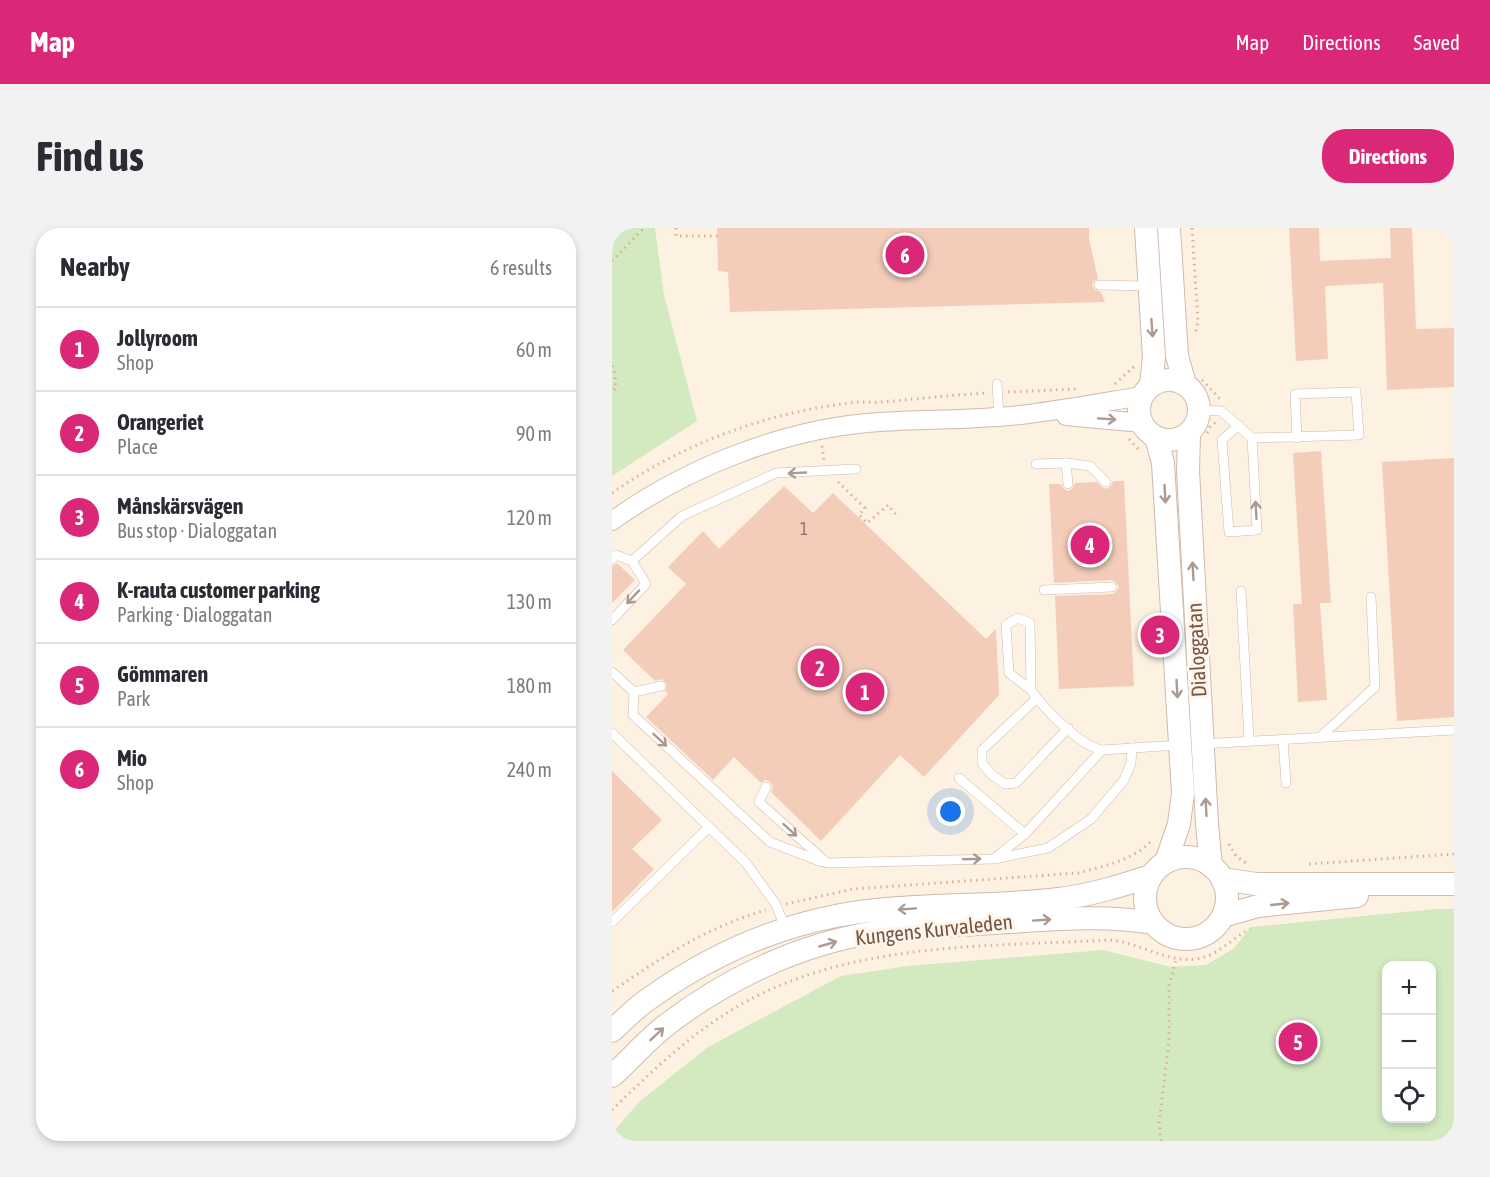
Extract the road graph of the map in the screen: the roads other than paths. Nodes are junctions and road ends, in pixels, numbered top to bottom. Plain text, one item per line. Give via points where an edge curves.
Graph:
1 (1146, 228) edge
2 (1169, 228) edge
3 (1099, 285) dead end
4 (1149, 286) junction
5 (998, 384) dead end
6 (1185, 384) junction
7 (1146, 391) junction
8 (1200, 410) junction
9 (1028, 414) junction
10 (999, 416) junction
11 (1239, 425) junction
12 (1149, 430) junction
13 (1189, 433) junction
14 (1252, 438) junction
15 (1297, 438) junction
16 (1066, 463) junction
17 (1036, 464) dead end
18 (856, 469) dead end
19 (1106, 482) dead end
20 (1068, 484) dead end
21 (612, 521) edge
22 (612, 559) edge
23 (632, 561) junction
24 (1112, 587) dead end
25 (1044, 590) dead end
26 (1241, 591) dead end
27 (1371, 597) dead end
28 (612, 620) edge
29 (612, 672) edge
30 (661, 686) dead end
31 (634, 693) junction
32 (1034, 694) junction
33 (1068, 728) junction
34 (1454, 730) edge
35 (612, 733) edge
36 (1320, 737) junction
37 (1283, 740) junction
38 (1249, 741) junction
39 (1202, 744) junction
40 (1180, 745) junction
41 (1132, 748) junction
42 (1102, 750) junction
43 (959, 778) dead end
44 (1286, 783) dead end
45 (765, 787) dead end
46 (709, 827) junction
47 (1025, 834) junction
48 (994, 859) junction
49 (827, 864) junction
50 (1159, 869) junction
51 (1217, 872) junction
52 (1443, 884) edge
53 (1257, 895) junction
54 (1223, 916) junction
55 (612, 922) edge
56 (1153, 923) junction
57 (786, 929) junction
58 (612, 1031) edge
59 (613, 1073) edge

1 - 4 street
2 - 6 street via 1177,356
3 - 4 lane
4 -> 7 street via 1154,357
5 - 10 lane
6 - 7 street via 1164,380
6 - 8 street via 1193,390
7 - 9 street
7 - 12 street via 1139,405
8 - 11 lane via 1221,411
8 - 13 street
9 - 10 street
9 -> 12 street via 1129,420
10 - 21 street via 876,422 797,436 700,469
11 - 14 lane
11 -> 14 lane via 1222,440 1229,532 1257,530
12 - 13 street via 1167,440
12 -> 40 street, Dialoggatan via 1163,463
39 -> 13 street, Dialoggatan
14 - 15 lane
15 - 15 lane via 1359,435 1356,392 1295,394
16 - 17 lane
16 - 19 lane via 1090,466
16 - 20 lane
18 -> 23 lane via 776,473 682,516
22 - 23 lane via 616,555
23 -> 28 lane via 646,584
24 - 25 lane
26 - 38 lane
27 - 36 lane via 1375,687
29 - 31 lane
30 - 31 lane
31 -> 49 lane via 633,715 770,842
32 - 32 lane via 1008,673 1006,625 1018,618 1030,623
32 - 33 lane
32 - 33 lane via 982,750 982,763 992,775 1005,784 1016,783
33 - 42 lane via 1091,747
34 - 36 lane
35 - 46 lane
36 - 37 lane
37 - 38 lane
37 - 44 lane
38 - 39 lane
39 - 40 lane
51 -> 39 street, Dialoggatan via 1207,824
40 - 41 lane
40 - 50 street, Dialoggatan via 1182,809
41 - 42 lane
41 - 48 lane via 1124,780 1092,819 1048,848
42 - 47 lane
43 - 47 lane
45 -> 49 lane via 759,802
46 - 55 lane
46 - 57 lane via 746,863 775,903
47 - 48 lane
49 -> 48 lane
50 - 51 street via 1178,858 1190,857
50 - 56 street via 1146,887 1147,912
50 -> 57 street, Kungens Kurvaleden via 1109,890 1057,899 870,912
51 - 53 street
51 - 54 street via 1227,891
52 - 53 street via 1375,895
53 - 54 street
54 - 56 street via 1215,927 1190,939 1176,938
59 -> 56 street, Kungens Kurvaleden via 663,1027 724,986 751,971 844,939 875,932 1082,917
57 - 58 street, Kungens Kurvaleden via 690,972 648,999

